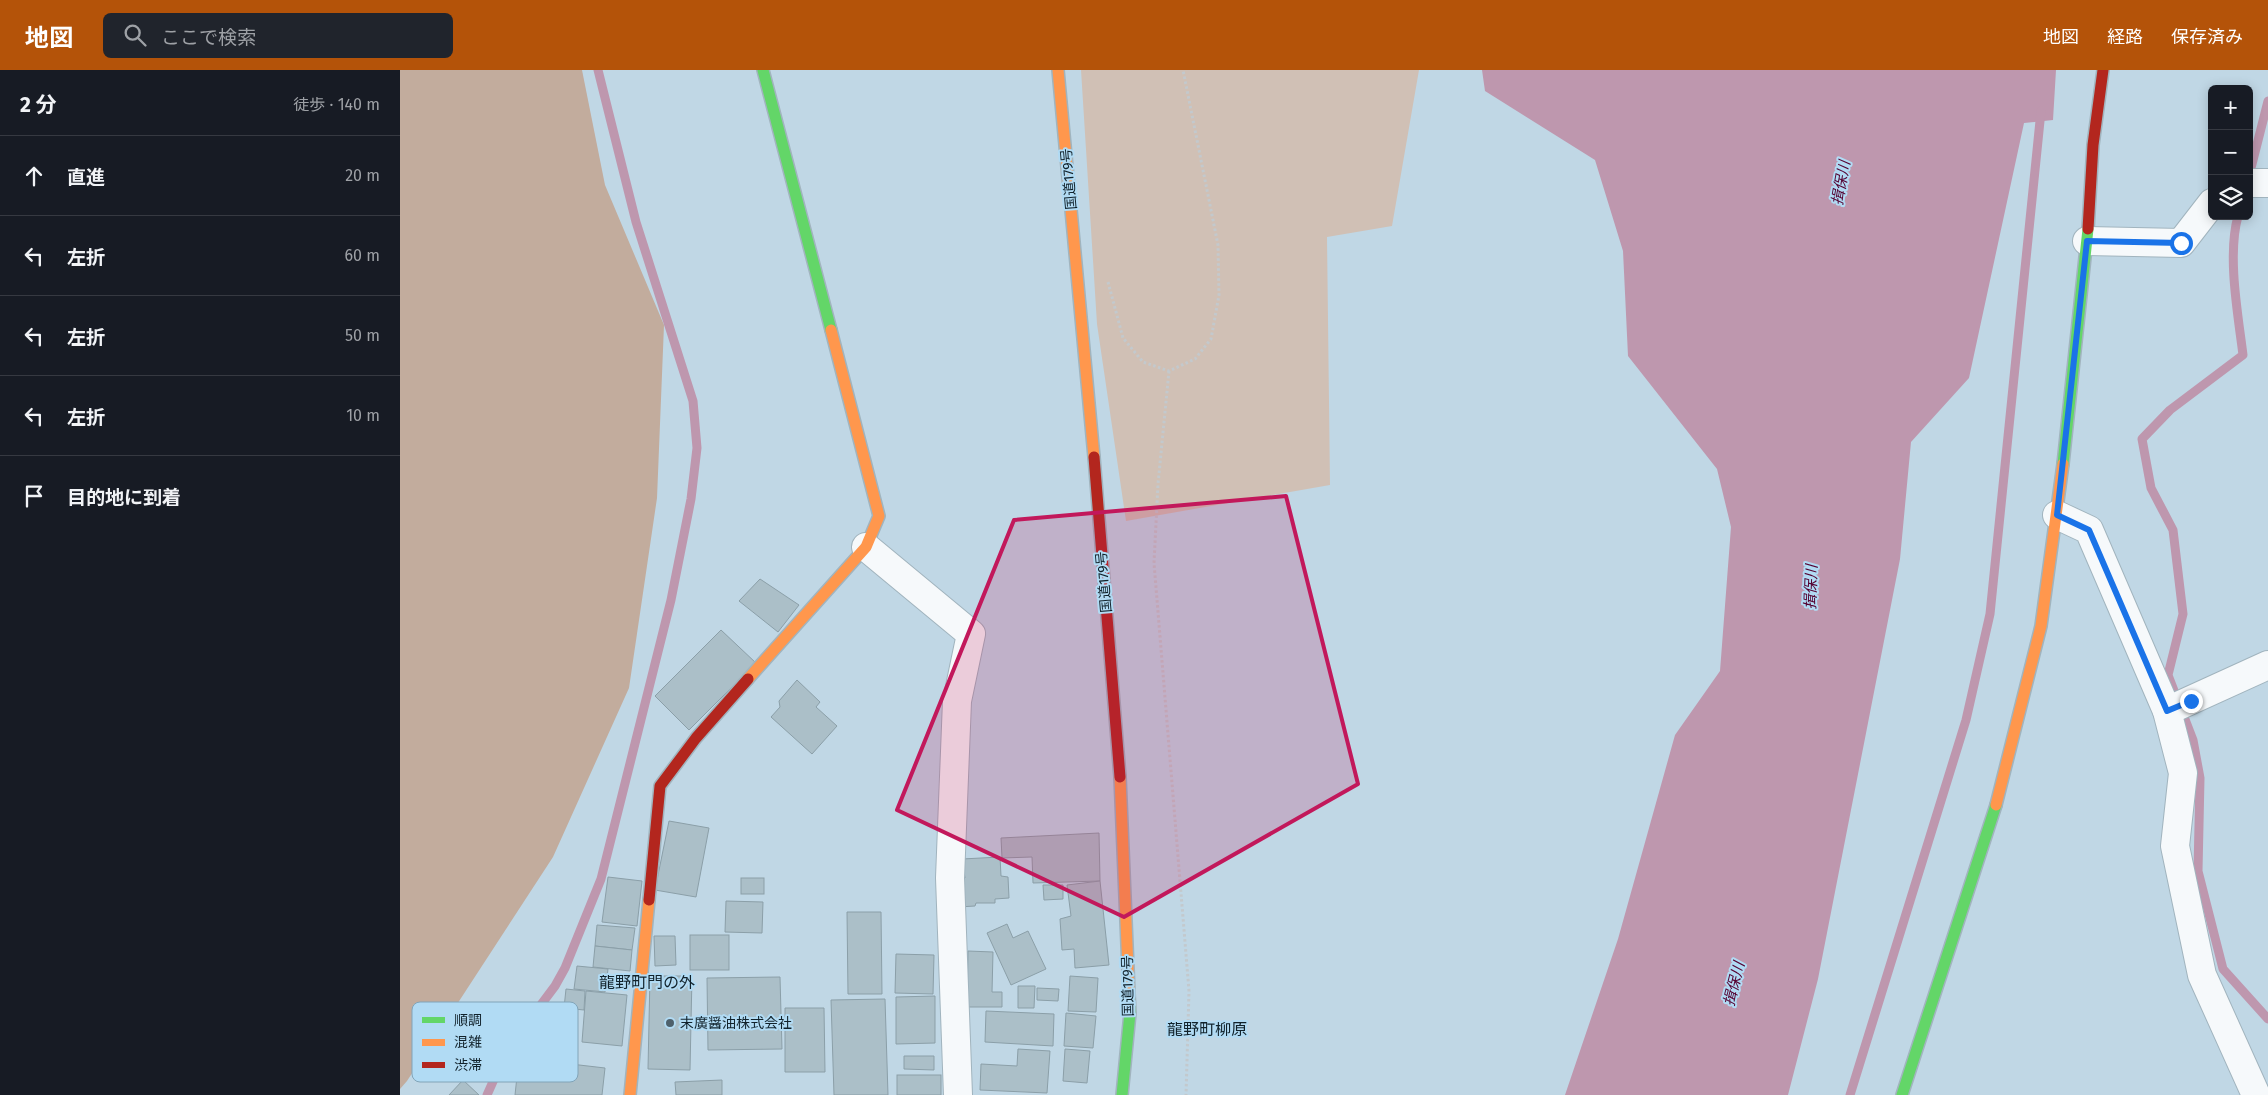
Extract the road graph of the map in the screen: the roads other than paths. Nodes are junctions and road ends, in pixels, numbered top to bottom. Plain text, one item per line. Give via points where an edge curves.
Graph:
1 (763, 70) edge
2 (1058, 70) edge
3 (2103, 70) edge
4 (2253, 183) edge
5 (2268, 183) edge
6 (2208, 208) edge
7 (2087, 241) junction
8 (2057, 515) junction
9 (866, 547) junction
10 (2268, 665) edge
11 (2179, 706) junction
12 (630, 1095) edge
13 (958, 1095) edge
14 (1122, 1095) edge
15 (1902, 1095) edge
16 (2256, 1095) edge

1 - 9 main road via 879,516
2 - 14 main road, 国道179号 via 1122,805 1130,1013
3 - 7 main road via 2093,146
4 - 5 street
6 - 7 street via 2181,243
7 - 8 main road
8 - 11 street via 2089,530
8 - 15 main road via 2041,626 2001,788
9 - 12 main road via 696,738 660,786
9 - 13 street via 971,634 957,701 950,878
10 - 11 street
11 - 16 street via 2183,773 2175,846 2202,975

